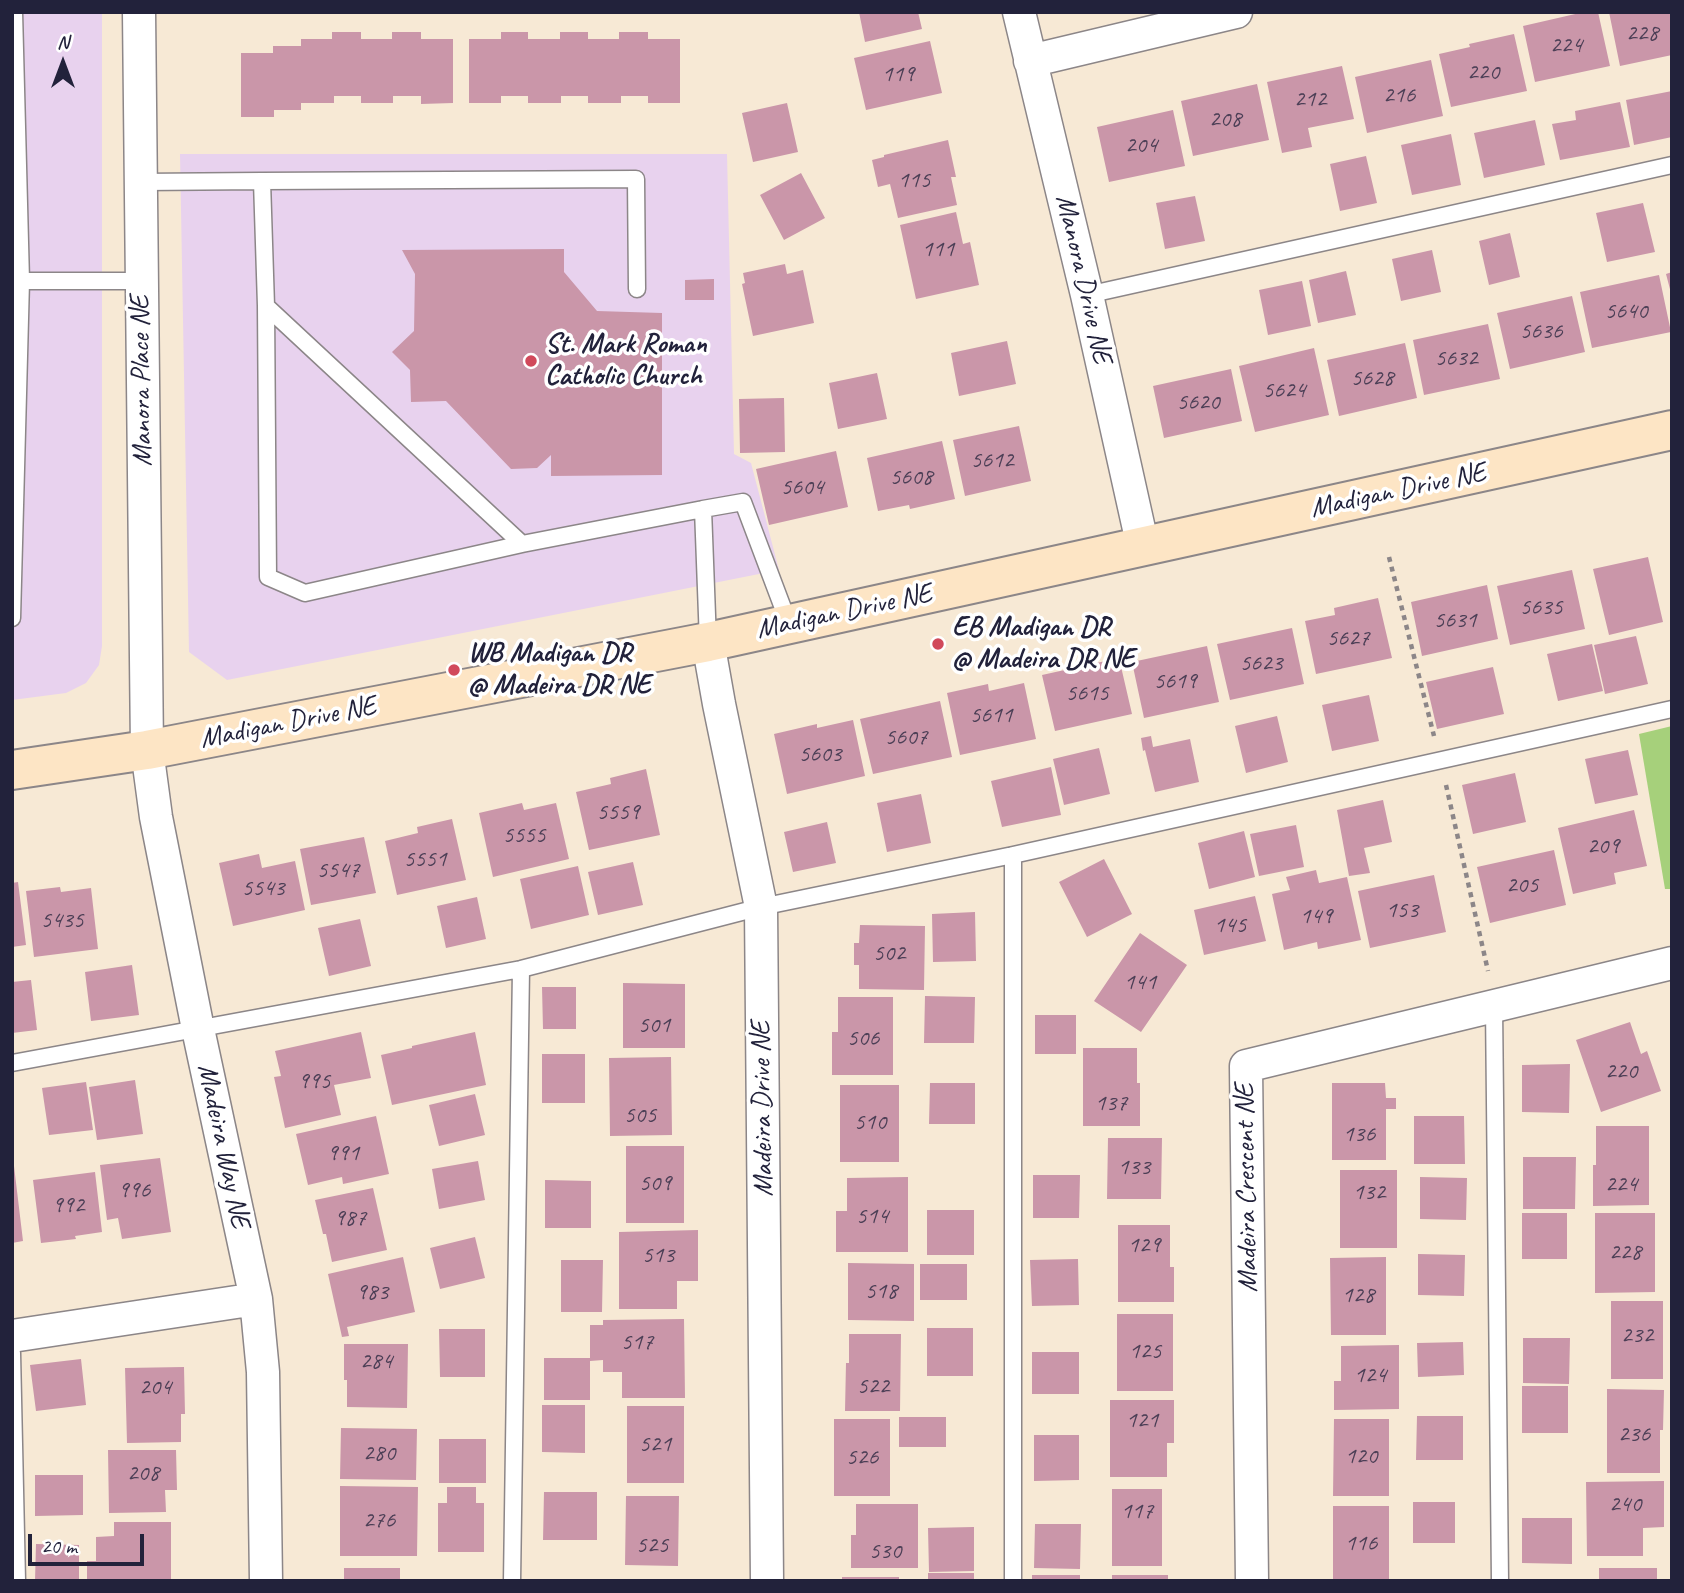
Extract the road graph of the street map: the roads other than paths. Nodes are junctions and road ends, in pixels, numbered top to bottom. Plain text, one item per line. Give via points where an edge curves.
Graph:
1 (14, 12) edge
2 (139, 12) edge
3 (1019, 12) edge
4 (1236, 12) edge
5 (1030, 61) junction
6 (1672, 165) edge
7 (262, 181) junction
8 (141, 182) junction
9 (21, 281) junction
10 (141, 281) junction
11 (637, 289) dead end
12 (1087, 295) junction
13 (266, 306) junction
14 (1672, 430) edge
15 (703, 509) junction
16 (522, 544) junction
17 (1143, 547) junction
18 (12, 618) edge
19 (789, 624) junction
20 (708, 642) junction
21 (1672, 709) edge
22 (146, 750) junction
23 (12, 770) edge
24 (1013, 855) junction
25 (761, 907) junction
26 (1672, 963) edge
27 (521, 969) junction
28 (1494, 1006) junction
29 (198, 1029) junction
30 (12, 1063) edge
31 (256, 1299) junction
32 (12, 1336) edge
33 (12, 1353) edge
34 (17, 1581) edge
35 (266, 1581) edge
36 (513, 1581) edge
37 (767, 1581) edge
38 (1013, 1581) edge
39 (1252, 1581) edge
40 (1500, 1581) edge

1 - 9 lane
2 - 8 street, Manora Place NE
3 - 5 street, Manora Drive NE
4 - 5 street
5 - 12 street, Manora Drive NE
6 - 12 lane
7 - 8 lane
7 - 11 lane via 636,178
7 - 13 lane
8 - 10 street, Manora Place NE
9 - 10 lane
9 - 18 lane
10 - 22 street, Manora Place NE
12 - 17 street, Manora Drive NE
13 - 16 lane
13 - 16 lane via 268,577 305,593
14 - 17 street, Madigan Drive NE
15 - 16 lane
15 - 19 lane via 743,502
15 - 20 lane
17 - 19 street, Madigan Drive NE
19 - 20 street, Madigan Drive NE
20 - 22 street, Madigan Drive NE
20 - 25 street, Madeira Drive NE
21 - 24 lane
22 - 23 street, Madigan Drive NE
22 - 29 street, Madeira Way NE
24 - 25 lane
24 - 38 lane
25 - 27 lane
25 - 37 street, Madeira Drive NE
26 - 28 street, Madeira Crescent NE
27 - 29 lane
27 - 36 lane
28 - 39 street, Madeira Crescent NE via 1246,1066
28 - 40 lane
29 - 30 lane
29 - 31 street, Madeira Way NE
31 - 32 street
31 - 35 street, Madeira Way NE via 263,1372
33 - 34 lane

